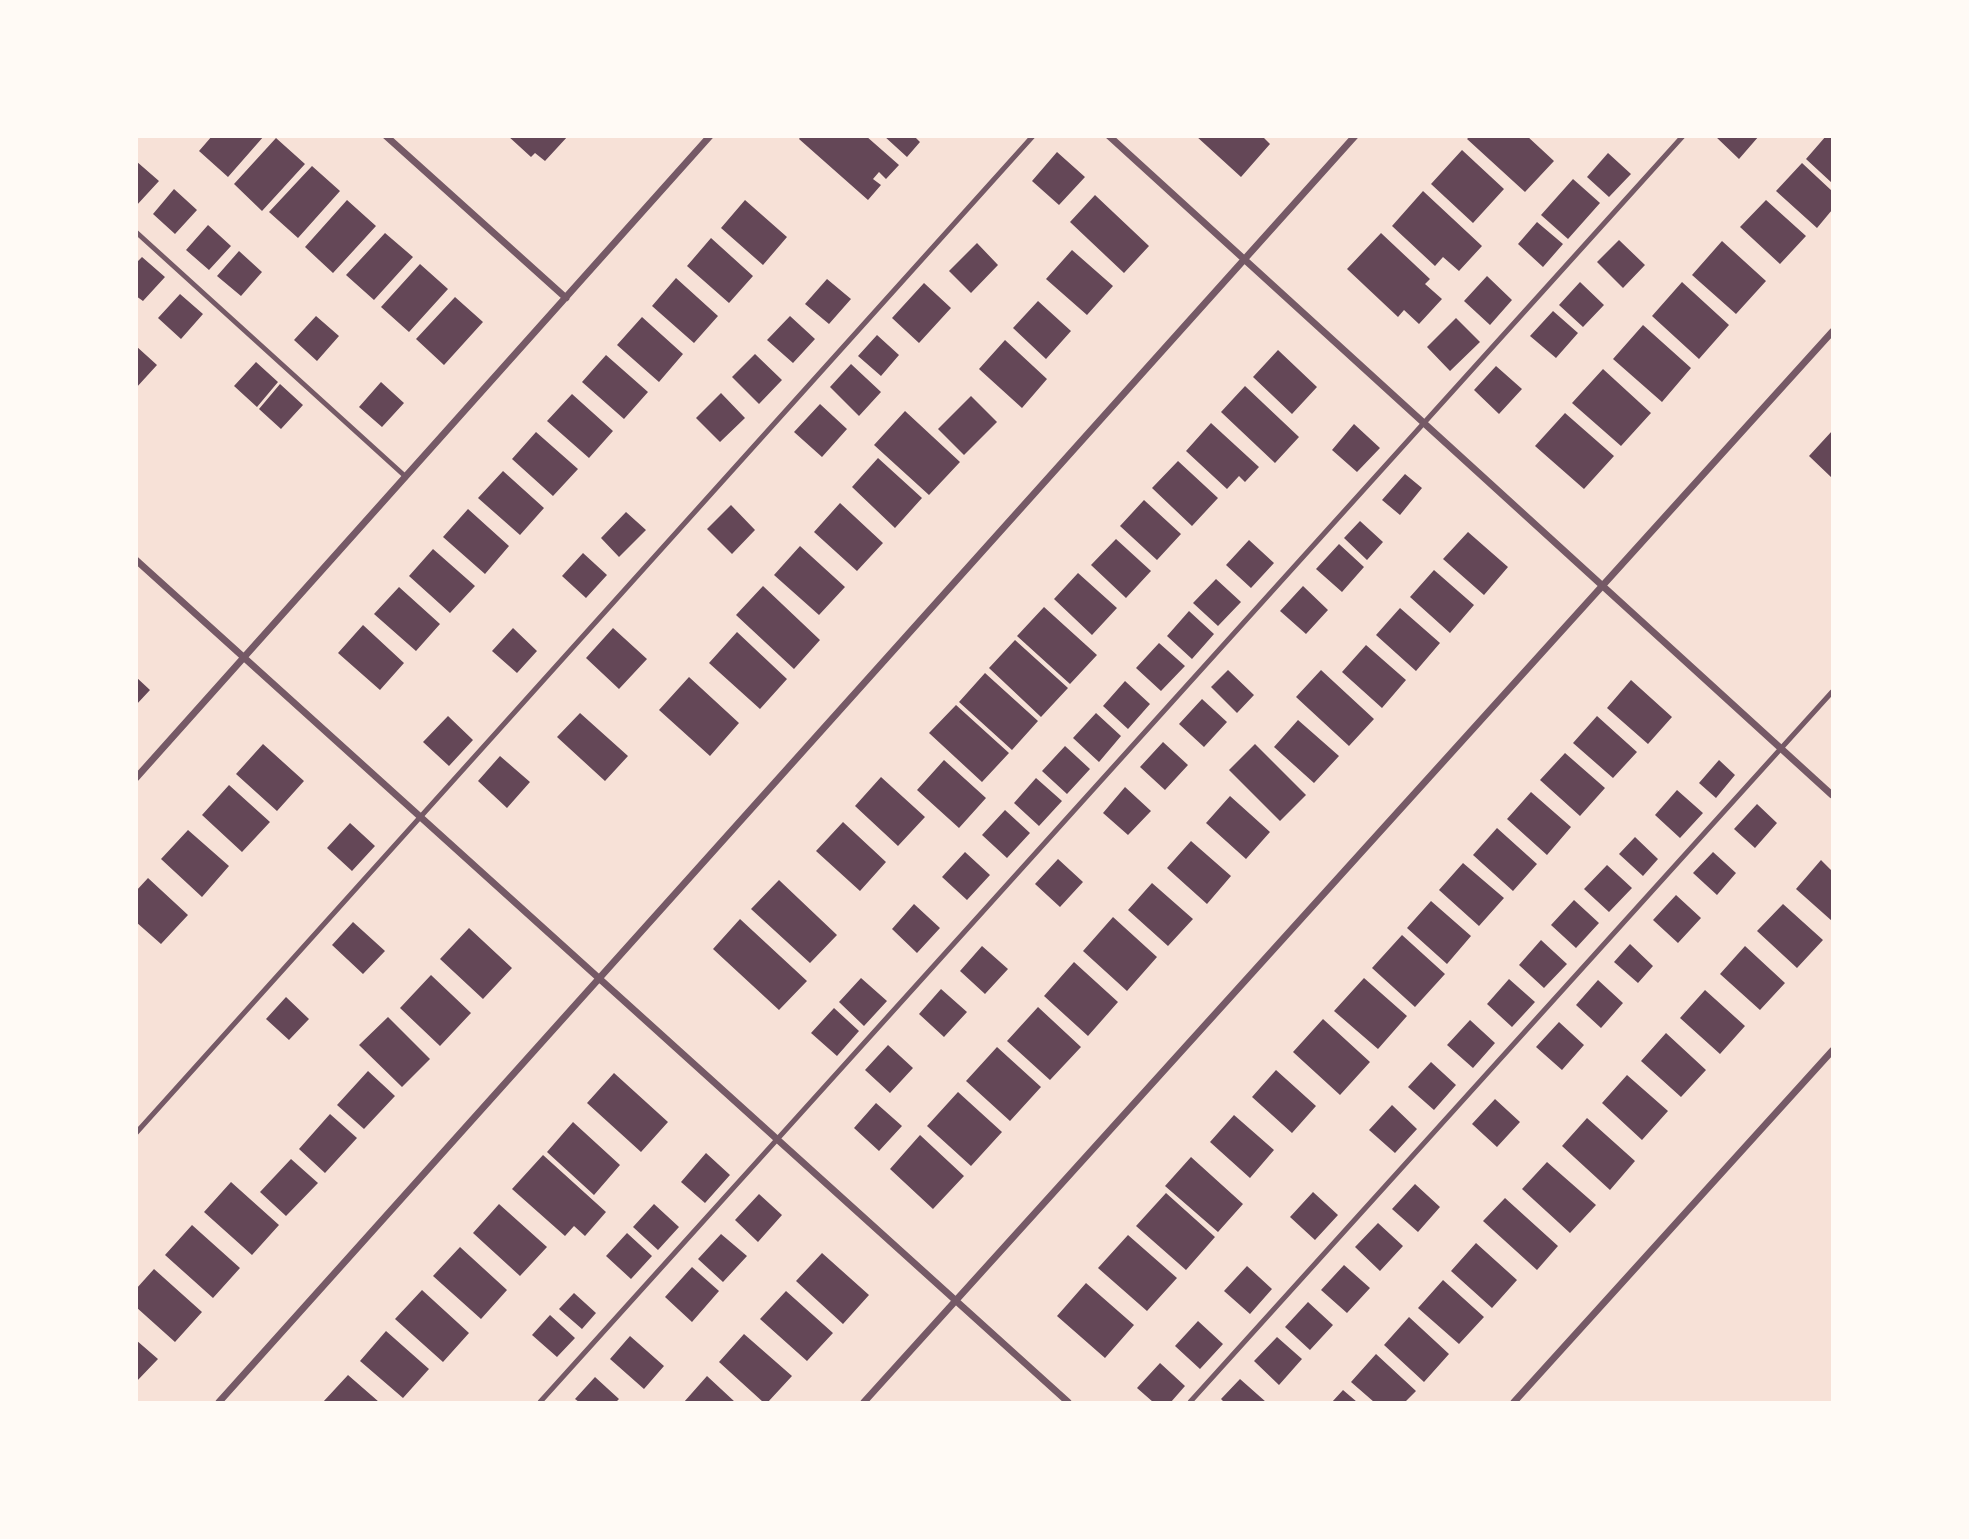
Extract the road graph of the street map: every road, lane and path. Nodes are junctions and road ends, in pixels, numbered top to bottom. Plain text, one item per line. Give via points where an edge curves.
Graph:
1 (386, 136) edge
2 (710, 136) edge
3 (1033, 136) edge
4 (1109, 136) edge
5 (1355, 136) edge
6 (1683, 136) edge
7 (136, 232) edge
8 (1244, 259) junction
9 (566, 298) junction
10 (1832, 332) edge
11 (1424, 423) junction
12 (406, 477) junction
13 (136, 560) edge
14 (1604, 588) junction
15 (244, 658) junction
16 (1832, 692) edge
17 (1781, 749) junction
18 (136, 778) edge
19 (1832, 795) edge
20 (419, 817) junction
21 (597, 978) junction
22 (1832, 1051) edge
23 (136, 1133) edge
24 (776, 1139) junction
25 (956, 1301) junction
26 (219, 1402) edge
27 (540, 1402) edge
28 (864, 1402) edge
29 (1068, 1402) edge
30 (1190, 1402) edge
31 (1514, 1402) edge

1 - 9 street
2 - 9 street
3 - 20 lane
4 - 8 street
5 - 8 street
6 - 11 lane
7 - 12 lane
8 - 11 street
8 - 21 street
9 - 12 street
10 - 14 street
11 - 14 street
11 - 24 lane
12 - 15 street
13 - 15 street
14 - 17 street
14 - 25 street
15 - 18 street
15 - 20 street
16 - 17 lane
17 - 19 street
17 - 30 lane
20 - 21 street
20 - 23 lane
21 - 24 street
21 - 26 street
22 - 31 street
24 - 25 street
24 - 27 lane
25 - 28 street
25 - 29 street

